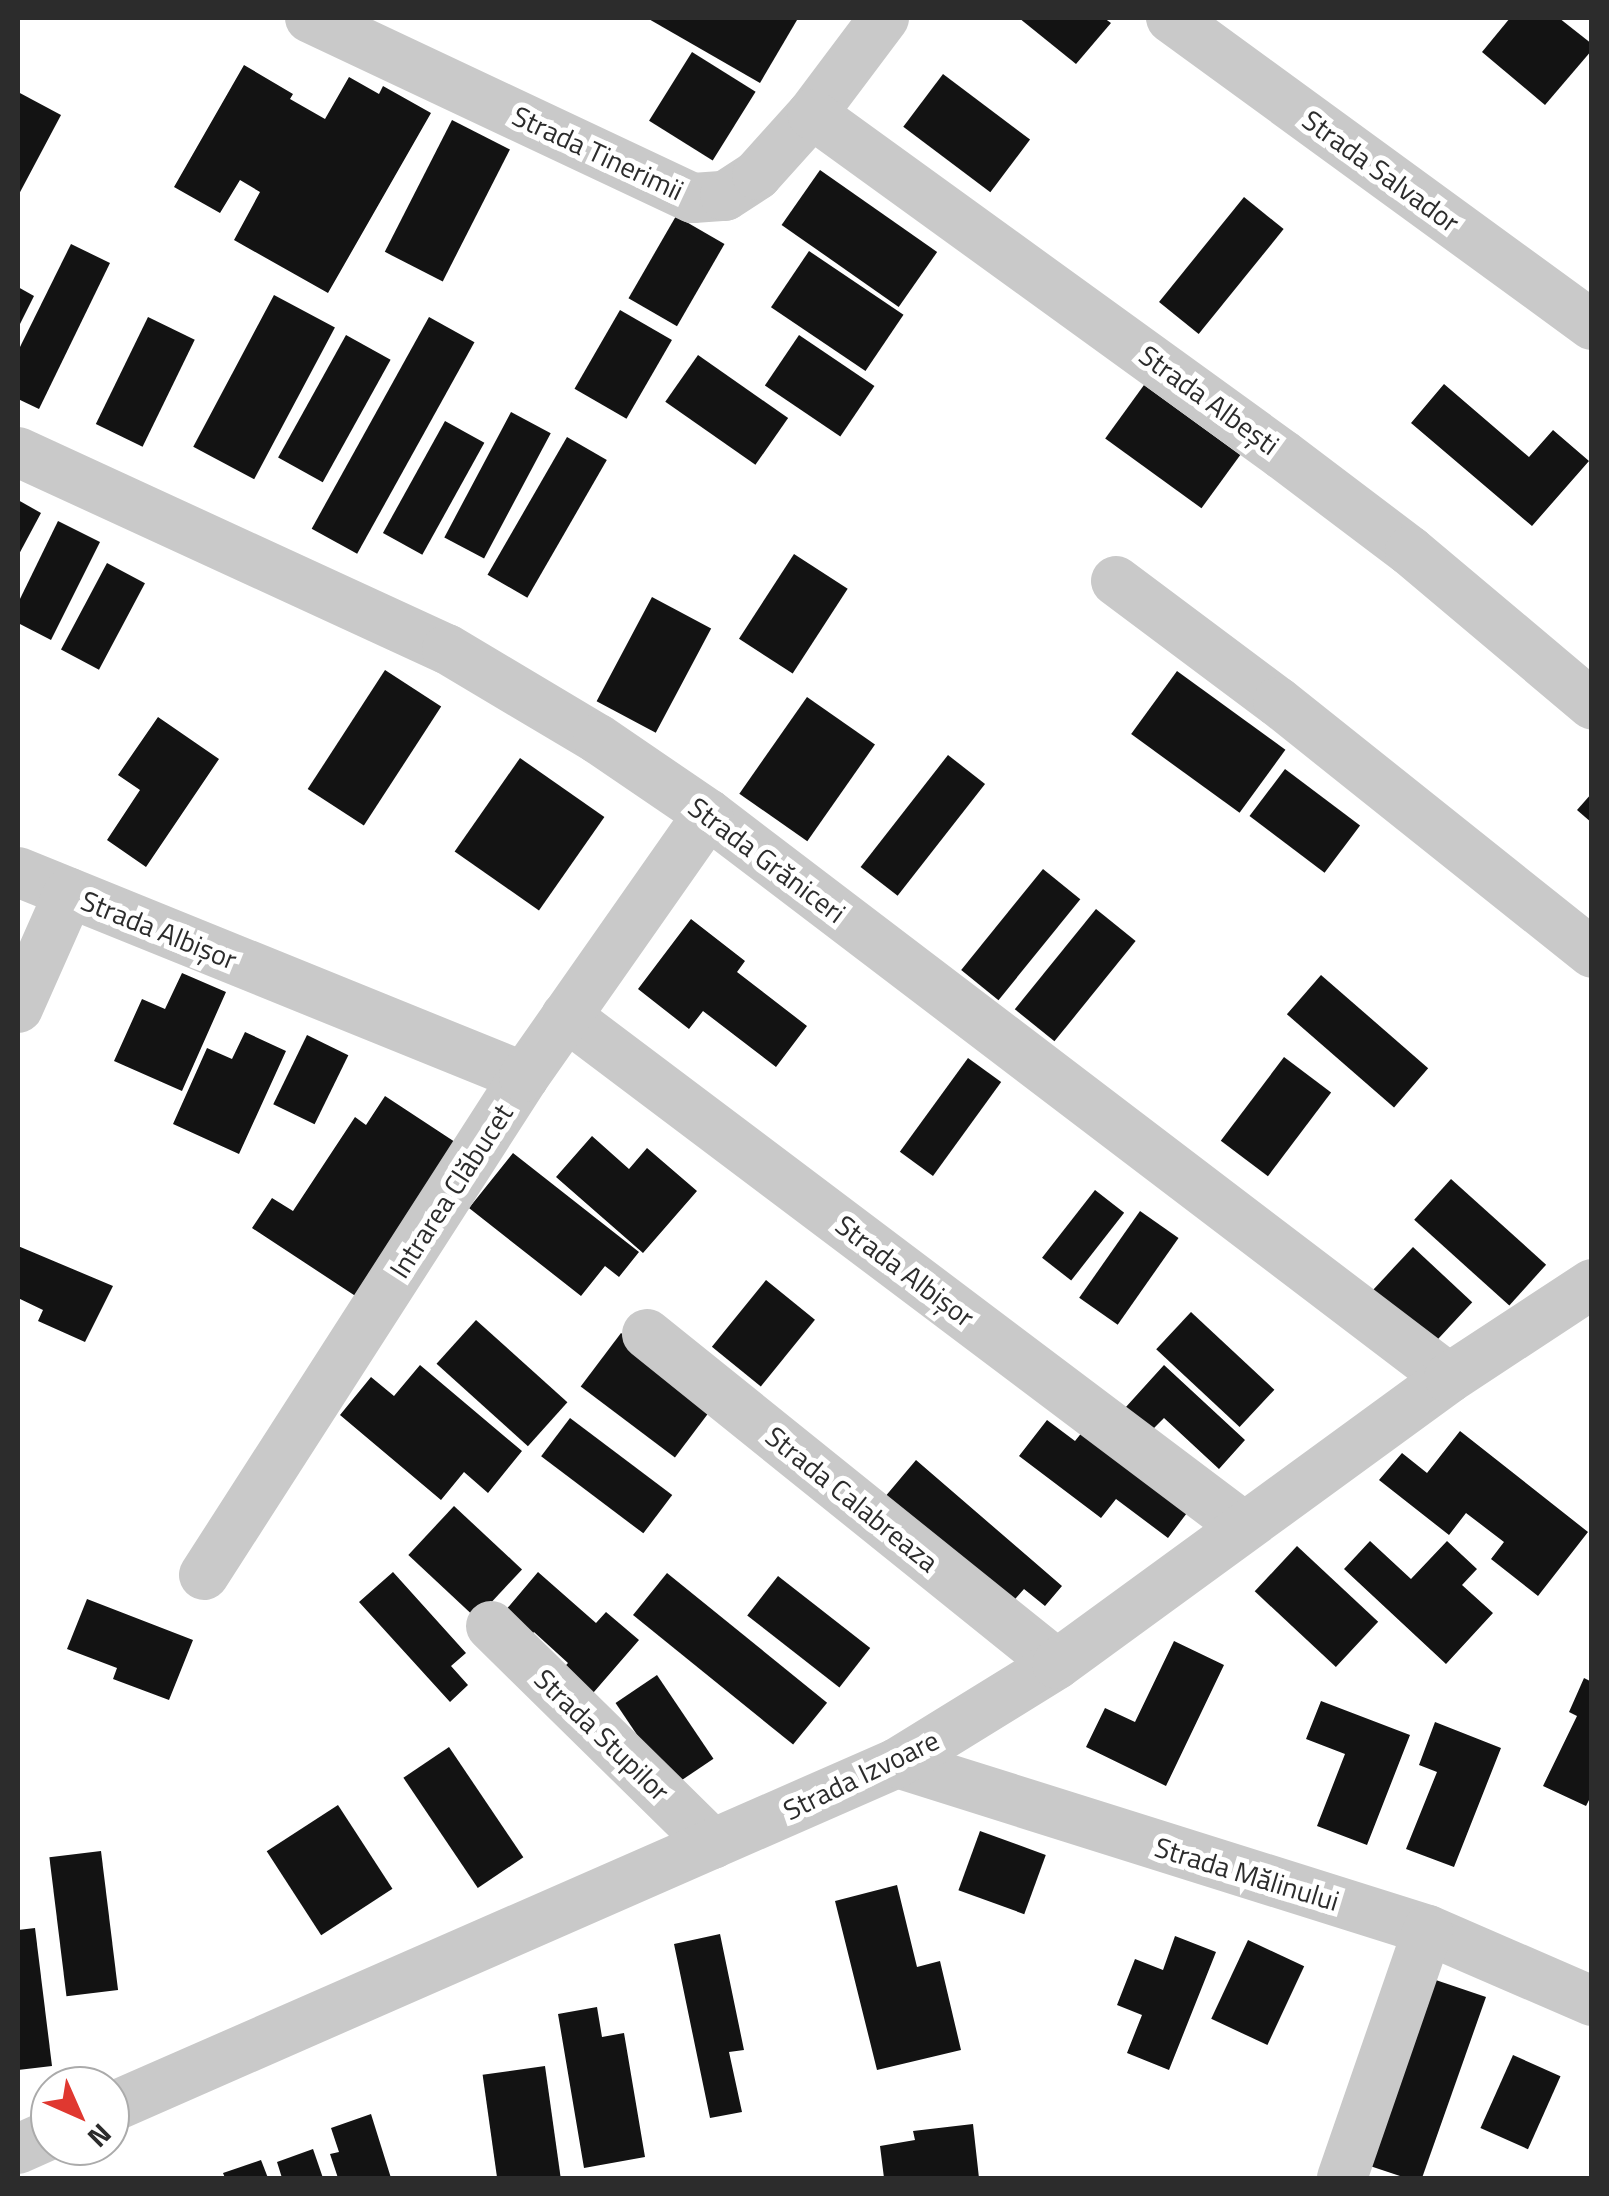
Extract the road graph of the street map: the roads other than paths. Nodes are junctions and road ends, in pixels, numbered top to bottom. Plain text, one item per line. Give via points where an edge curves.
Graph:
1 (310, 18) edge
2 (884, 18) edge
3 (1171, 18) edge
4 (812, 114) junction
5 (1592, 325) edge
6 (18, 452) edge
7 (1116, 582) dead end
8 (1592, 704) edge
9 (708, 814) junction
10 (18, 872) edge
11 (69, 894) junction
12 (1592, 953) edge
13 (18, 1008) edge
14 (566, 1016) junction
15 (524, 1077) junction
16 (1592, 1284) edge
17 (647, 1334) dead end
18 (1449, 1378) junction
19 (1243, 1526) junction
20 (204, 1574) dead end
21 (491, 1626) dead end
22 (1057, 1664) junction
23 (897, 1763) junction
24 (714, 1844) junction
25 (1428, 1930) junction
26 (1592, 2001) edge
27 (130, 2099) edge
28 (1342, 2178) edge

1 - 4 street, Strada Tinerimii via 693,198 726,196 757,175
2 - 4 street, Strada Tinerimii
3 - 5 street, Strada Salvador
4 - 8 street, Strada Albești via 1315,479
6 - 9 street, Strada Grăniceri via 446,649 598,738
7 - 12 street
9 - 14 street, Intrarea Clăbucet
9 - 18 street, Strada Grăniceri
10 - 11 street, Strada Albișor
11 - 13 street
11 - 15 street, Strada Albișor
14 - 15 street, Intrarea Clăbucet
14 - 19 street, Strada Albișor
15 - 20 street, Intrarea Clăbucet
16 - 18 street, Strada Izvoare
17 - 22 street, Strada Calabreaza
18 - 19 street, Strada Izvoare
19 - 22 street, Strada Izvoare
21 - 24 street, Strada Stupilor
22 - 23 street, Strada Izvoare
23 - 24 street, Strada Izvoare
23 - 25 street, Strada Mălinului
24 - 27 street, Strada Izvoare
25 - 26 street, Strada Mălinului
25 - 28 street

